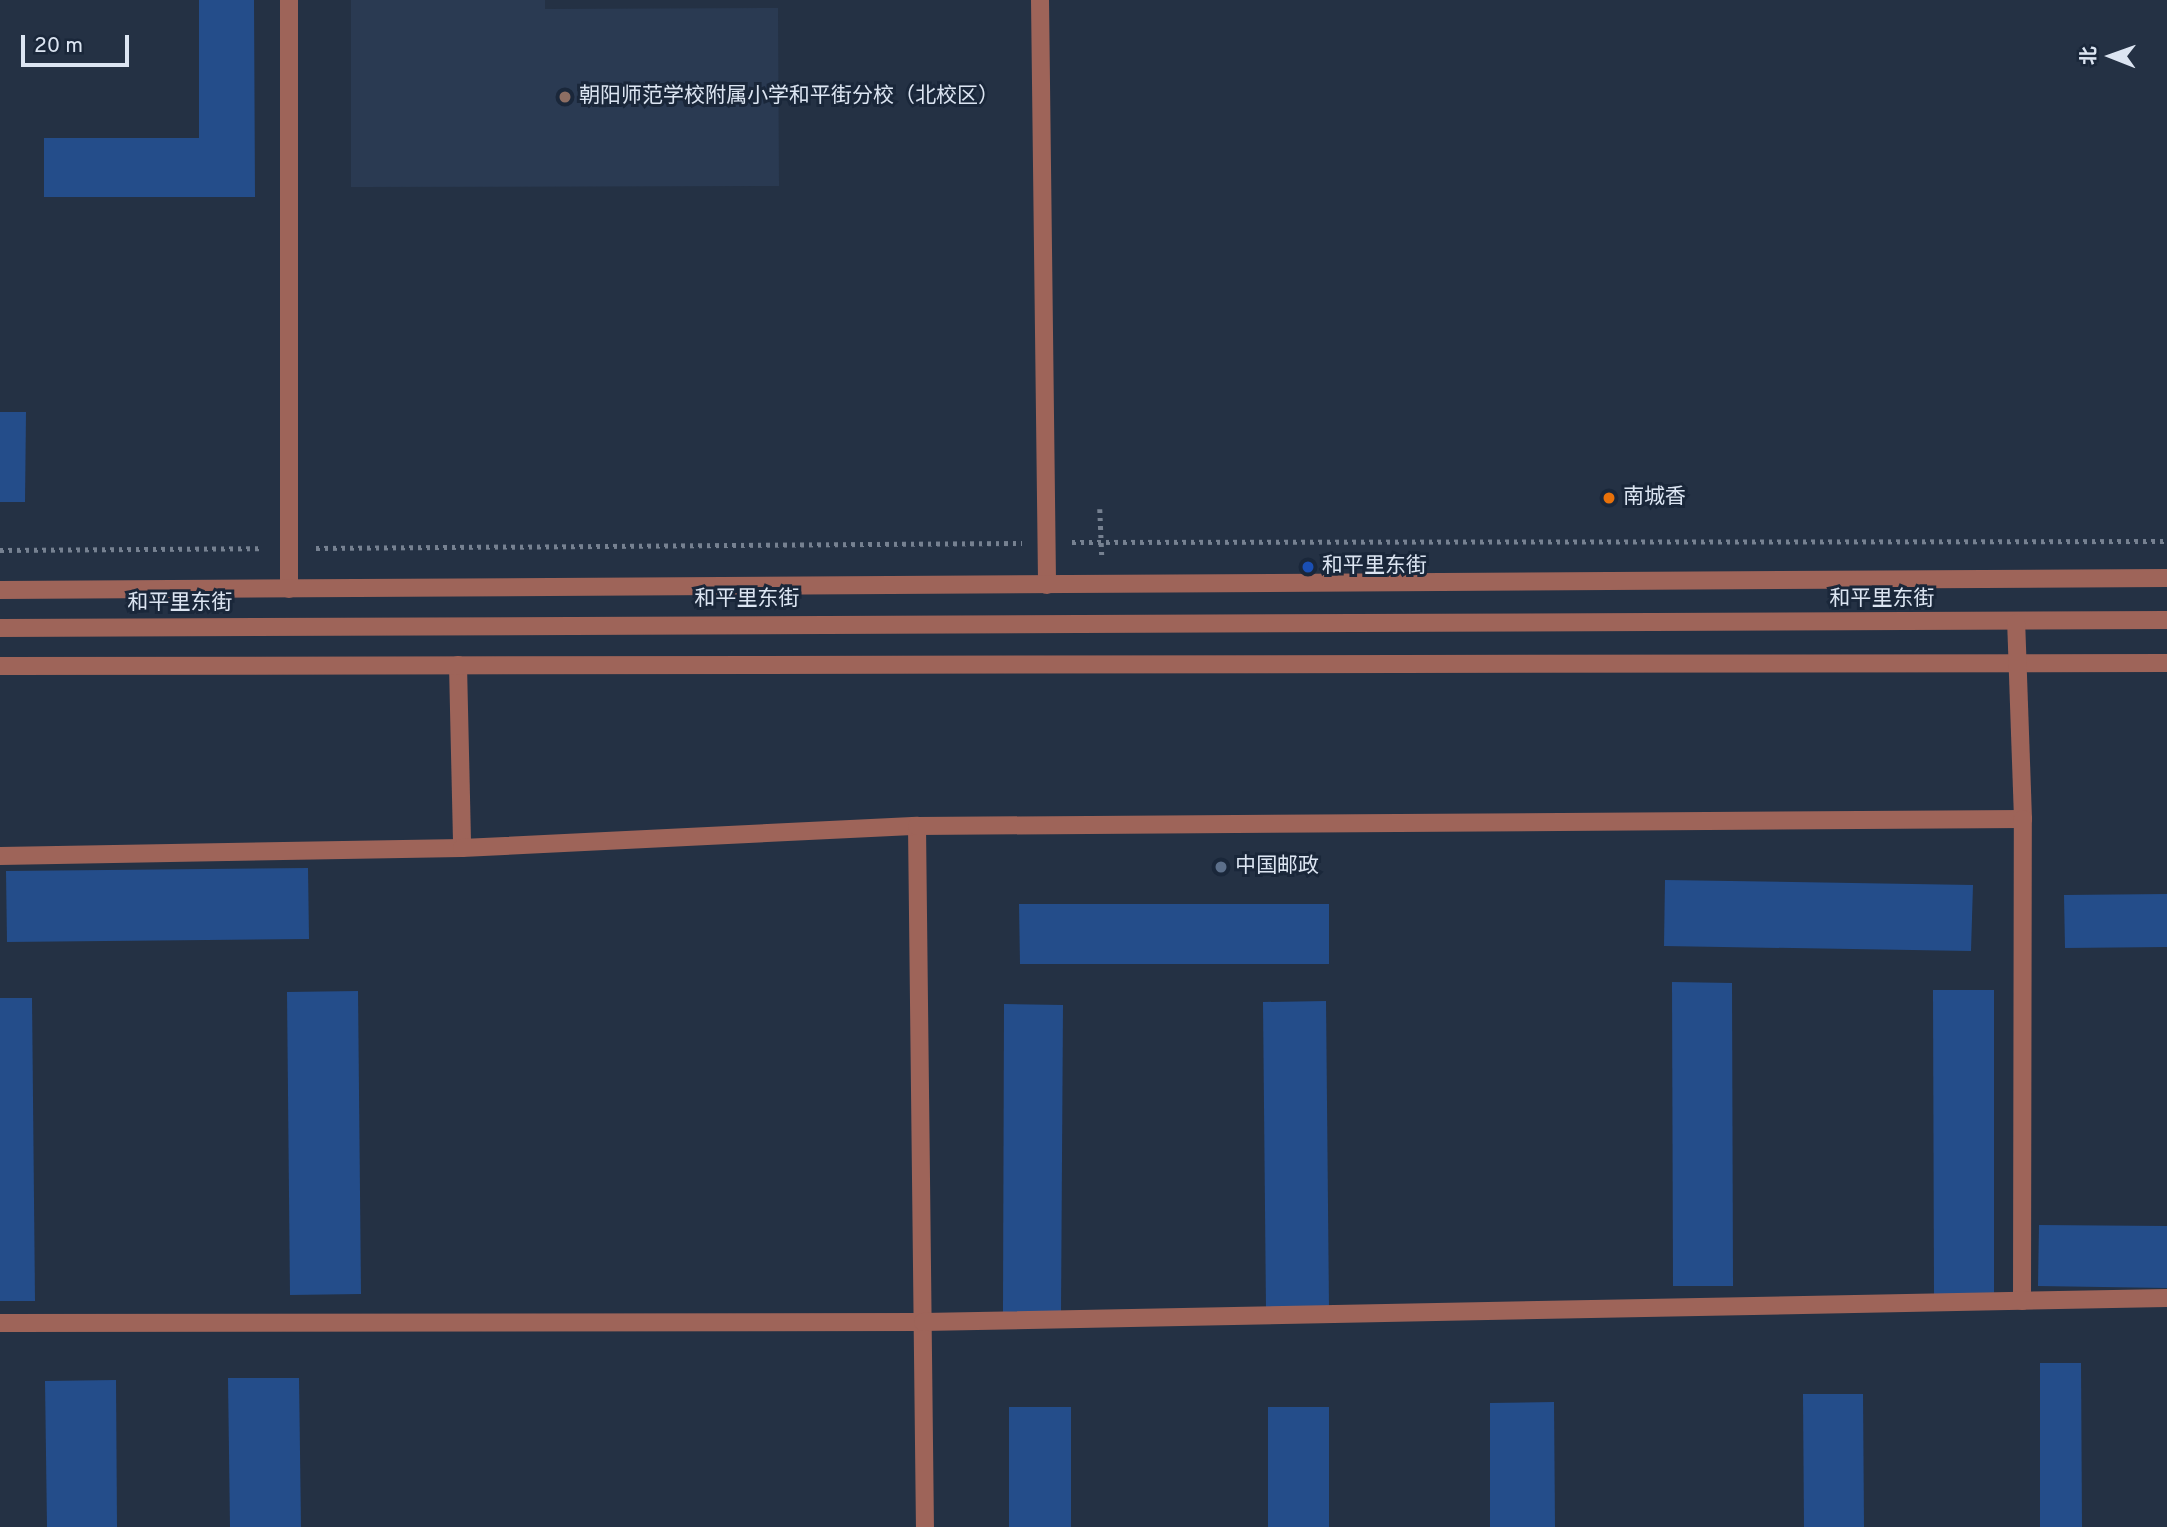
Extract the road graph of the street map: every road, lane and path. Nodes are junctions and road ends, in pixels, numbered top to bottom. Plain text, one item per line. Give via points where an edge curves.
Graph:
1 (289, 0) edge
2 (1040, 0) edge
3 (2167, 541) edge
4 (1046, 542) junction
5 (288, 548) junction
6 (0, 550) edge
7 (2167, 578) edge
8 (1047, 585) junction
9 (289, 589) junction
10 (0, 590) edge
11 (2167, 621) edge
12 (2016, 623) junction
13 (0, 628) edge
14 (2018, 663) junction
15 (2167, 663) edge
16 (458, 665) junction
17 (0, 666) edge
18 (2023, 819) junction
19 (917, 826) junction
20 (462, 848) junction
21 (0, 856) edge
22 (2167, 1298) edge
23 (2022, 1301) junction
24 (923, 1322) junction
25 (0, 1323) edge
26 (925, 1527) edge

1 - 5 street
2 - 4 street
3 - 4 path
4 - 5 path
4 - 8 street
5 - 6 path
5 - 9 street
7 - 8 street, 和平里东街
8 - 9 street, 和平里东街
9 - 10 street, 和平里东街
11 - 12 street, 和平里东街
12 - 13 street, 和平里东街 via 1103,621
12 - 14 street
14 - 15 street
14 - 16 street
14 - 18 street
16 - 17 street
16 - 20 street
18 - 19 street
18 - 23 street
19 - 20 street
19 - 24 street
20 - 21 street
22 - 23 street
23 - 24 street
24 - 25 street
24 - 26 street

